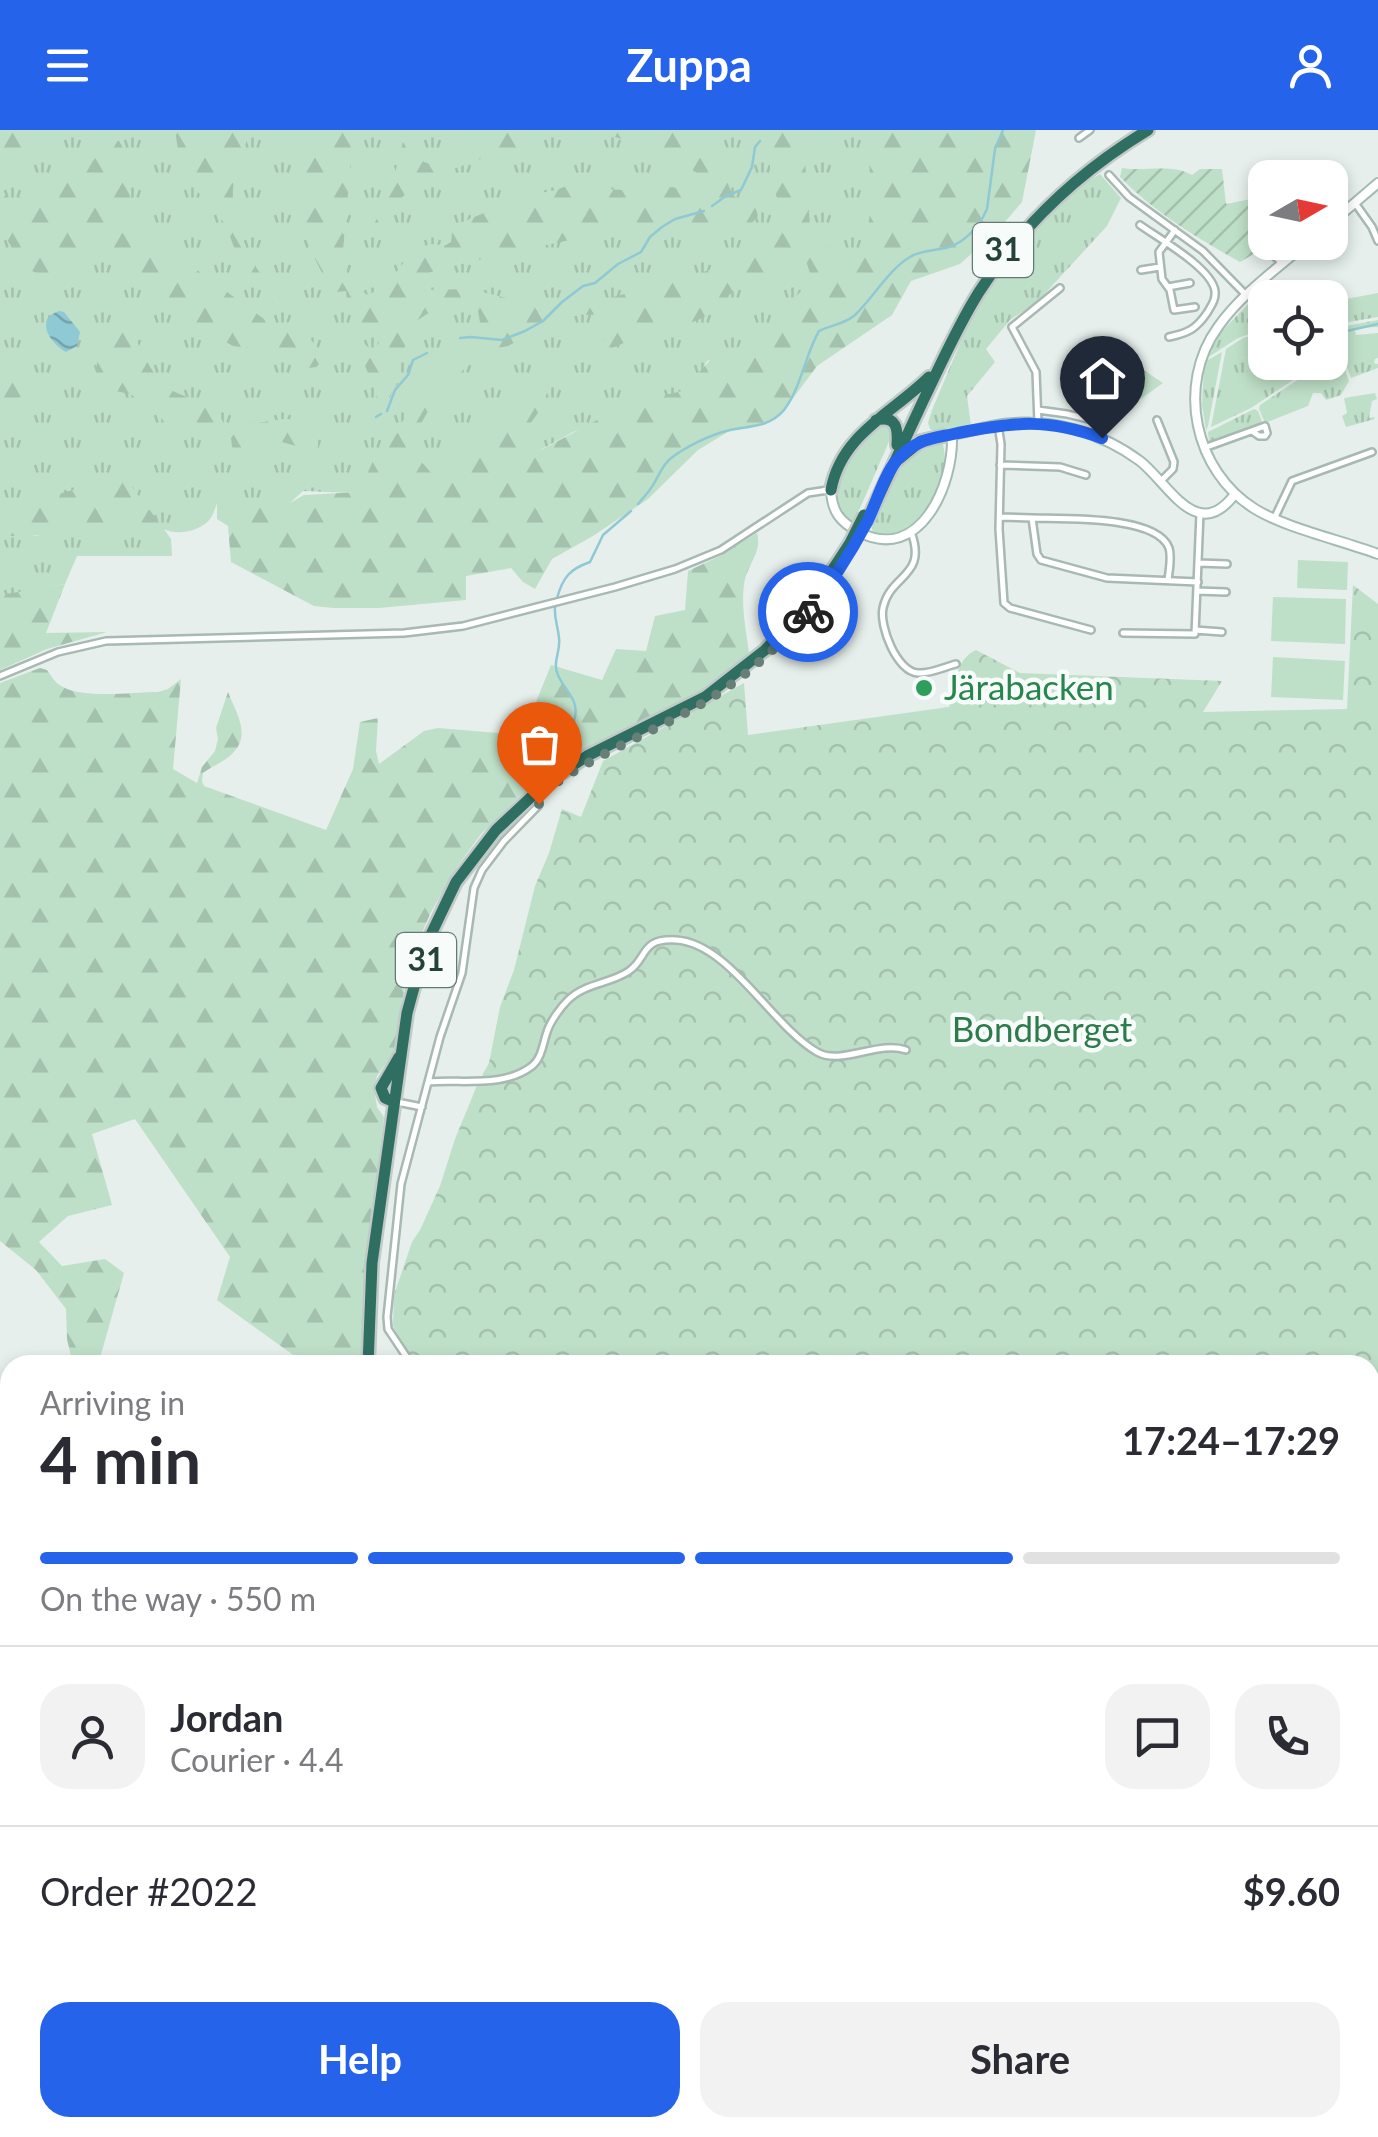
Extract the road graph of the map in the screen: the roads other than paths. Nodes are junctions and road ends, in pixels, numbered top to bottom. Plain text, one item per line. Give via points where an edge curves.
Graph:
1 (1090, 130) edge
2 (1139, 130) edge
3 (1148, 130) edge
4 (1079, 138) dead end
5 (1109, 174) dead end
6 (1378, 183) edge
7 (1355, 202) junction
8 (1348, 208) edge
9 (1140, 225) dead end
10 (1174, 230) junction
11 (1378, 241) edge
12 (1165, 242) junction
13 (1279, 260) edge
14 (1288, 260) edge
15 (1283, 264) junction
16 (1160, 267) junction
17 (1140, 270) dead end
18 (1190, 283) dead end
19 (1167, 287) junction
20 (1060, 288) dead end
21 (1247, 296) junction
22 (1195, 306) dead end
23 (1169, 337) dead end
24 (930, 377) junction
25 (920, 409) junction
26 (1038, 410) junction
27 (876, 420) junction
28 (1157, 420) dead end
29 (1096, 421) dead end
30 (1038, 423) junction
31 (998, 425) junction
32 (1252, 430) dead end
33 (943, 435) junction
34 (897, 445) junction
35 (1204, 448) junction
36 (1372, 452) dead end
37 (895, 462) junction
38 (1000, 465) junction
39 (1086, 474) dead end
40 (1161, 481) junction
41 (831, 490) junction
42 (1235, 494) junction
43 (1200, 513) junction
44 (866, 517) junction
45 (999, 517) junction
46 (1032, 518) junction
47 (1274, 518) junction
48 (911, 532) junction
49 (852, 544) junction
50 (1378, 554) edge
51 (1198, 562) junction
52 (1227, 564) dead end
53 (1168, 580) junction
54 (1198, 582) junction
55 (1197, 592) junction
56 (1226, 592) dead end
57 (1091, 630) dead end
58 (1195, 630) junction
59 (1123, 632) dead end
60 (1222, 632) dead end
61 (956, 664) dead end
62 (0, 676) edge
63 (535, 798) junction
64 (906, 1050) dead end
65 (428, 1082) junction
66 (396, 1102) junction
67 (422, 1107) junction
68 (372, 1355) edge
69 (405, 1355) edge

1 - 4 street
2 - 24 highway, 31 via 1078,173 1015,235 965,306
3 - 25 highway, 31 via 1076,181 1017,240 966,314
5 - 10 street via 1128,197
6 - 7 street
7 - 8 street
7 - 11 street
9 - 12 street
10 - 12 street
10 - 21 street
12 - 16 street
12 - 23 street via 1196,265 1216,296 1195,329
13 - 15 street
14 - 15 street
15 - 21 street
16 - 17 street
16 - 19 street
18 - 19 street
19 - 22 street via 1174,310
20 - 26 street via 1012,328 1036,372
21 - 35 street via 1218,327 1198,372 1195,407
24 - 27 highway
24 - 34 highway, 31
25 - 33 highway via 922,427
25 - 37 highway, 31
26 - 29 street
26 - 30 street
27 - 34 highway via 895,422
27 - 41 highway via 846,451
28 - 40 street via 1174,462
30 - 31 street
30 - 40 street via 1102,438
31 - 33 street
31 - 38 street
32 - 35 street
33 - 37 highway via 916,444
33 - 48 street via 950,462 946,482
34 - 44 highway, 31
35 - 42 street
36 - 47 street via 1292,482
37 - 44 highway, 31
38 - 39 street
38 - 45 street
40 - 43 street
41 - 48 street via 841,521 871,538 893,540
41 - 62 street via 808,493 721,550 675,569 463,626 106,641
42 - 43 street via 1217,511
42 - 47 street
43 - 51 street
44 - 49 highway, 31, bridge
45 - 46 street
45 - 57 street via 1006,606
46 - 53 street via 1041,560 1107,578
46 - 53 street via 1111,521 1159,534 1169,548
47 - 50 street
48 - 61 street via 916,558 885,601 884,630 909,671
49 - 63 highway, 31 via 799,623 745,674
49 - 66 highway, 31 via 800,615 739,672 690,705 573,764 496,830 456,882 431,932 412,988 401,1054 381,1088 384,1098
51 - 52 street
51 - 54 street
53 - 54 street
54 - 55 street
55 - 56 street
55 - 58 street
58 - 59 street
58 - 60 street
63 - 65 street via 538,806 477,879 462,973
63 - 66 highway, 31 via 482,853 442,920 414,999
64 - 65 street via 820,1055 720,960 672,940 648,947 630,971 568,1000 529,1068 495,1080
65 - 67 street
66 - 67 street
66 - 68 highway, 31
67 - 69 street via 400,1194 387,1318

